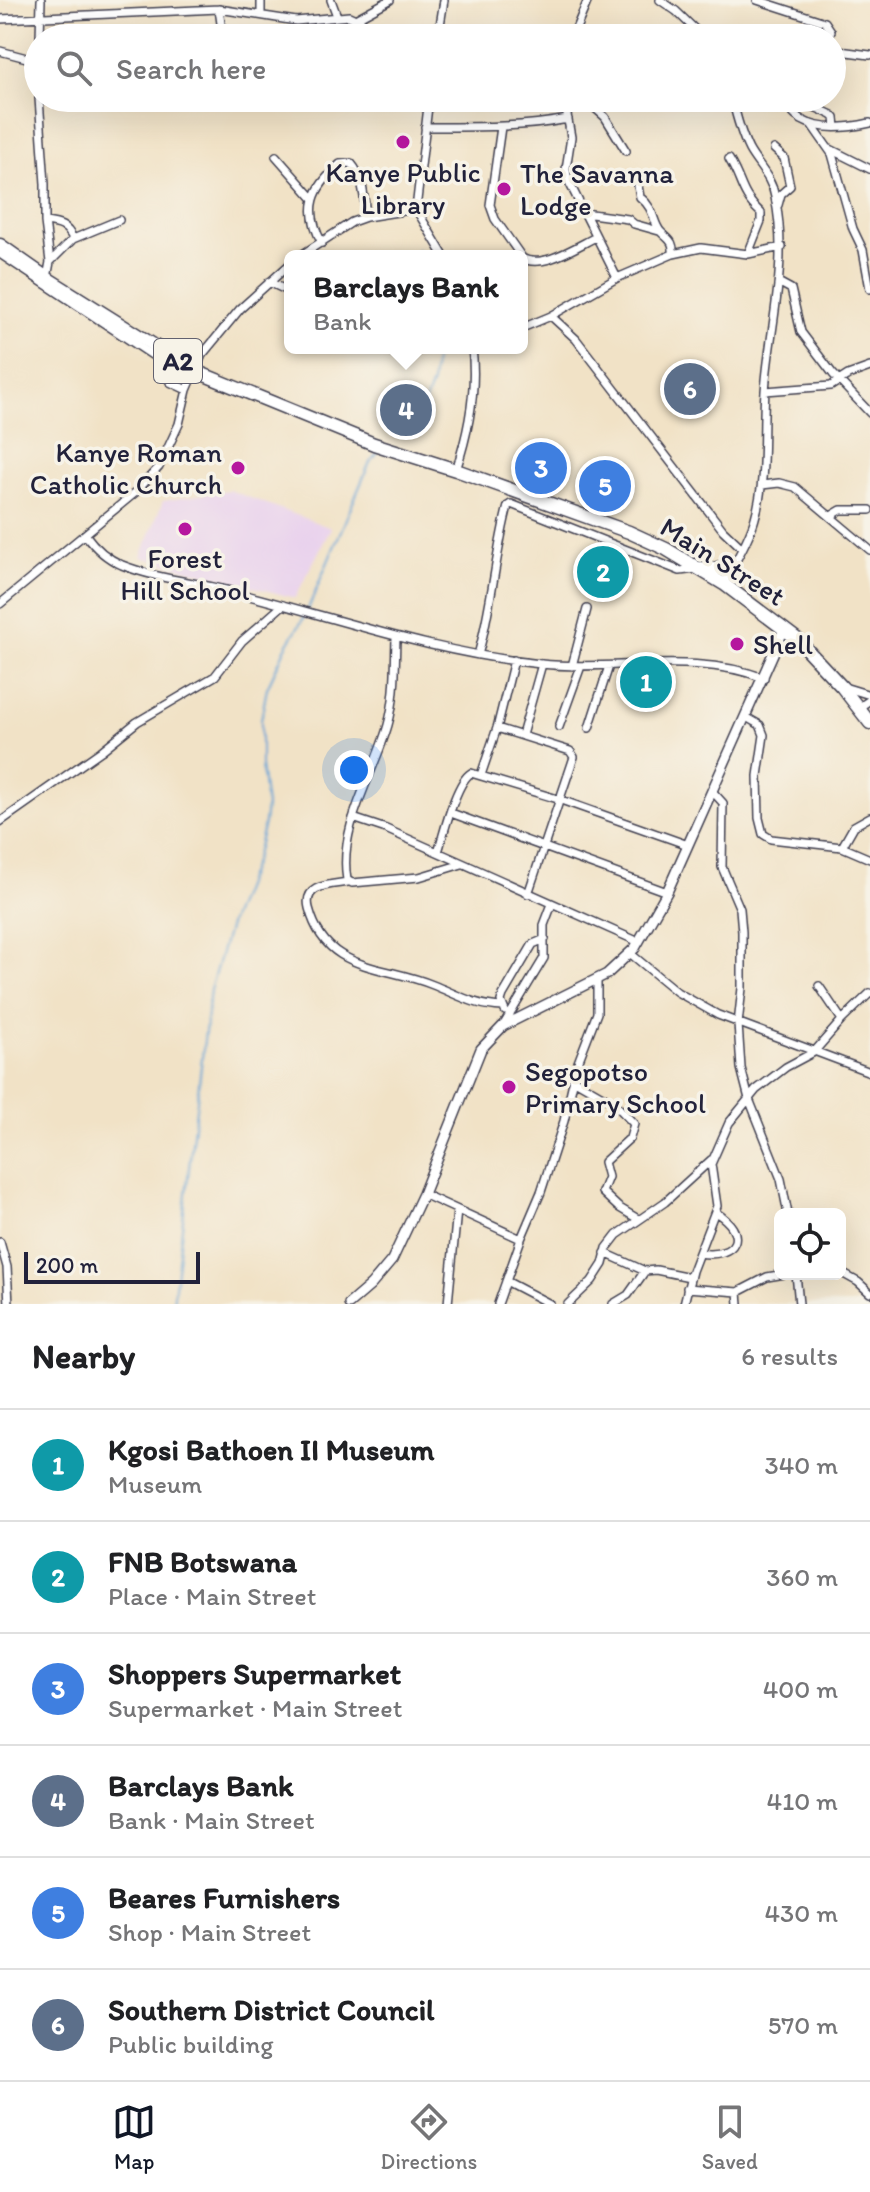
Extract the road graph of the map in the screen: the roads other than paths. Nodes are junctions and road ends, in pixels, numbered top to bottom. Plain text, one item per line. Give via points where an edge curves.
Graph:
1 (41, 0) edge
2 (261, 0) edge
3 (331, 0) edge
4 (390, 0) edge
5 (444, 0) edge
6 (588, 0) edge
7 (660, 0) edge
8 (757, 0) edge
9 (219, 9) junction
10 (261, 14) junction
11 (337, 16) junction
12 (40, 17) junction
13 (357, 18) junction
14 (0, 19) edge
15 (40, 24) edge
16 (221, 24) edge
17 (362, 24) edge
18 (440, 24) edge
19 (578, 24) edge
20 (689, 24) edge
21 (826, 24) edge
22 (0, 51) edge
23 (846, 52) edge
24 (870, 55) edge
25 (24, 57) edge
26 (40, 112) edge
27 (427, 112) edge
28 (566, 112) edge
29 (599, 112) edge
30 (736, 112) edge
31 (788, 112) edge
32 (825, 112) edge
33 (568, 119) junction
34 (870, 123) edge
35 (811, 124) junction
36 (425, 127) junction
37 (501, 127) junction
38 (836, 127) junction
39 (774, 149) dead end
40 (830, 149) junction
41 (626, 151) dead end
42 (276, 156) dead end
43 (729, 159) dead end
44 (870, 169) edge
45 (638, 186) dead end
46 (313, 198) junction
47 (777, 207) junction
48 (416, 209) junction
49 (584, 213) junction
50 (366, 217) junction
51 (119, 220) dead end
52 (45, 222) junction
53 (659, 231) junction
54 (596, 237) junction
55 (73, 239) junction
56 (322, 243) junction
57 (782, 247) junction
58 (310, 250) edge
59 (440, 250) edge
60 (516, 250) edge
61 (3, 254) edge
62 (673, 254) junction
63 (748, 254) junction
64 (528, 261) edge
65 (50, 262) junction
66 (284, 269) edge
67 (47, 278) junction
68 (617, 278) junction
69 (269, 282) junction
70 (780, 283) junction
71 (284, 289) edge
72 (870, 289) edge
73 (551, 316) junction
74 (528, 326) edge
75 (472, 354) edge
76 (870, 367) edge
77 (195, 371) junction
78 (839, 380) junction
79 (187, 390) junction
80 (765, 391) junction
81 (870, 413) edge
82 (456, 470) junction
83 (762, 485) junction
84 (870, 510) edge
85 (831, 516) junction
86 (85, 534) junction
87 (742, 548) junction
88 (870, 550) edge
89 (670, 551) junction
90 (662, 564) junction
91 (732, 565) junction
92 (697, 567) junction
93 (720, 582) junction
94 (739, 594) junction
95 (0, 604) edge
96 (283, 605) junction
97 (587, 609) dead end
98 (784, 629) junction
99 (396, 638) junction
100 (478, 655) junction
101 (514, 660) junction
102 (542, 664) junction
103 (576, 666) junction
104 (609, 666) junction
105 (764, 678) junction
106 (842, 687) junction
107 (870, 697) edge
108 (865, 714) edge
109 (746, 717) junction
110 (559, 727) dead end
111 (497, 728) junction
112 (589, 728) dead end
113 (522, 735) junction
114 (481, 775) junction
115 (713, 792) junction
116 (561, 800) junction
117 (451, 813) junction
118 (870, 817) edge
119 (353, 818) junction
120 (0, 822) edge
121 (688, 845) junction
122 (545, 846) junction
123 (842, 847) junction
124 (438, 852) junction
125 (870, 859) edge
126 (462, 864) junction
127 (348, 882) junction
128 (667, 892) junction
129 (528, 894) junction
130 (552, 904) junction
131 (545, 939) junction
132 (639, 942) junction
133 (631, 954) junction
134 (597, 979) junction
135 (819, 986) dead end
136 (870, 993) edge
137 (503, 1007) junction
138 (842, 1020) junction
139 (505, 1021) junction
140 (738, 1024) junction
141 (814, 1052) junction
142 (870, 1072) edge
143 (573, 1079) junction
144 (749, 1099) junction
145 (712, 1159) junction
146 (423, 1194) junction
147 (787, 1208) edge
148 (457, 1210) junction
149 (715, 1212) junction
150 (638, 1219) junction
151 (521, 1239) junction
152 (0, 1242) edge
153 (605, 1253) junction
154 (699, 1253) junction
155 (645, 1271) junction
156 (846, 1275) edge
157 (774, 1276) edge
158 (690, 1277) junction
159 (797, 1280) edge
160 (506, 1281) junction
161 (687, 1288) junction
162 (738, 1292) junction
163 (870, 1293) edge
164 (579, 1301) edge
165 (9, 1304) edge
166 (349, 1304) edge
167 (448, 1304) edge
168 (498, 1304) edge
169 (550, 1304) edge
170 (568, 1304) edge
171 (613, 1304) edge
172 (684, 1304) edge
173 (739, 1304) edge
174 (799, 1304) edge

1 - 12 street
2 - 10 street
3 - 11 street
4 - 13 street
5 - 18 street
6 - 19 street
7 - 20 street
8 - 21 street
9 - 10 street
9 - 12 street
9 - 16 street
10 - 11 street via 296,21
11 - 13 street
12 - 14 street
12 - 15 street
13 - 17 street
22 - 25 street
23 - 24 street
26 - 52 street
27 - 36 street
28 - 33 street
29 - 41 street
30 - 47 street via 751,152 771,182
31 - 35 street
32 - 38 street via 835,118
33 - 37 street
33 - 49 street via 566,169
34 - 38 street
35 - 38 street
35 - 40 street
36 - 37 street
36 - 48 street
37 - 60 street via 490,205
39 - 47 street via 784,158 790,186
40 - 44 street
40 - 72 street
42 - 46 street
43 - 63 street via 744,196 761,213
45 - 53 street
46 - 50 street via 334,169 351,163 362,184
46 - 56 street via 312,224
47 - 57 street
48 - 50 street
48 - 59 street
49 - 53 street via 628,219
49 - 54 street
50 - 56 street
51 - 55 street
52 - 55 street via 60,224
52 - 65 street
53 - 62 street via 674,245
54 - 64 street via 541,261
54 - 68 street
55 - 65 street
56 - 58 street
57 - 63 street
57 - 70 street
61 - 67 highway, Main Street / A2
61 - 79 street via 158,359 170,382
62 - 63 street via 711,248
62 - 68 street
65 - 67 street
66 - 69 street
67 - 77 highway, Main Street / A2
68 - 73 street
69 - 71 street
69 - 77 street via 219,331
70 - 78 street via 791,289 801,332
70 - 80 street
73 - 74 street
73 - 87 street via 576,339
75 - 82 street via 473,394
76 - 78 street
77 - 79 street
77 - 82 highway, Main Street / A2 via 374,444
78 - 80 street via 831,386
78 - 81 street
79 - 86 street via 179,424 159,467
80 - 83 street
82 - 89 highway, Main Street / A2
83 - 85 street via 790,485
83 - 87 street
84 - 85 street via 841,510
85 - 88 street
86 - 95 street
86 - 96 street via 95,548 132,568
87 - 91 street
89 - 90 highway
89 - 92 highway, Main Street / A2
90 - 92 street via 680,571
90 - 100 street via 511,504
91 - 92 highway
91 - 93 street
91 - 94 highway
92 - 93 highway, Main Street / A2
93 - 94 highway, Main Street / A2
94 - 98 highway, Main Street / A2
96 - 99 street
96 - 120 street via 242,641 215,676 137,722
97 - 103 street
98 - 105 street
98 - 106 highway, Main Street / A2
99 - 100 street
99 - 119 street via 389,724
100 - 101 street
101 - 102 street
101 - 111 street
102 - 103 street
102 - 113 street
103 - 104 street
103 - 110 street
104 - 105 street via 712,665
104 - 112 street
105 - 109 street
106 - 107 street
106 - 108 highway, Main Street / A2
107 - 108 street
109 - 115 street
109 - 123 street via 760,725 764,735 758,776 763,834
111 - 113 street
111 - 114 street
113 - 116 street via 572,752
114 - 116 street
114 - 117 street via 466,775
115 - 121 street
115 - 140 street via 723,803 722,867 740,909
116 - 121 street
116 - 122 street
117 - 122 street
117 - 124 street
118 - 123 street via 854,826
119 - 124 street
119 - 127 street via 345,862
121 - 128 street
122 - 128 street
122 - 129 street
123 - 125 street
124 - 126 street
126 - 127 street via 419,877
126 - 129 street
127 - 137 street via 316,888 307,901 314,927 339,954 432,984 463,1001
128 - 132 street
129 - 130 street
130 - 131 street
130 - 132 street
131 - 137 street via 533,944 503,995
131 - 139 street via 544,958
132 - 133 street
133 - 134 street
133 - 140 street via 677,992
134 - 139 street
134 - 143 street via 597,1013
135 - 138 street
136 - 138 street
137 - 139 street
138 - 141 street
139 - 146 street via 481,1049
140 - 141 street
140 - 144 street
141 - 142 street
141 - 144 street via 769,1078
143 - 150 street via 613,1102 634,1124 630,1138 604,1162 608,1177 602,1192
143 - 151 street via 553,1156
144 - 145 street via 733,1117
144 - 147 street via 781,1179
145 - 149 street
145 - 150 street
146 - 148 street
146 - 166 street via 392,1260
148 - 151 street
148 - 167 street
149 - 154 street
149 - 154 street via 732,1223 736,1242 716,1253
150 - 153 street
151 - 160 street
152 - 165 street
153 - 155 street
153 - 164 street via 602,1267
154 - 158 street
155 - 158 street
155 - 171 street via 628,1295
156 - 163 street
157 - 162 street
158 - 161 street
159 - 174 street
160 - 168 street
160 - 169 street
161 - 162 street
161 - 172 street
162 - 173 street
164 - 170 street

